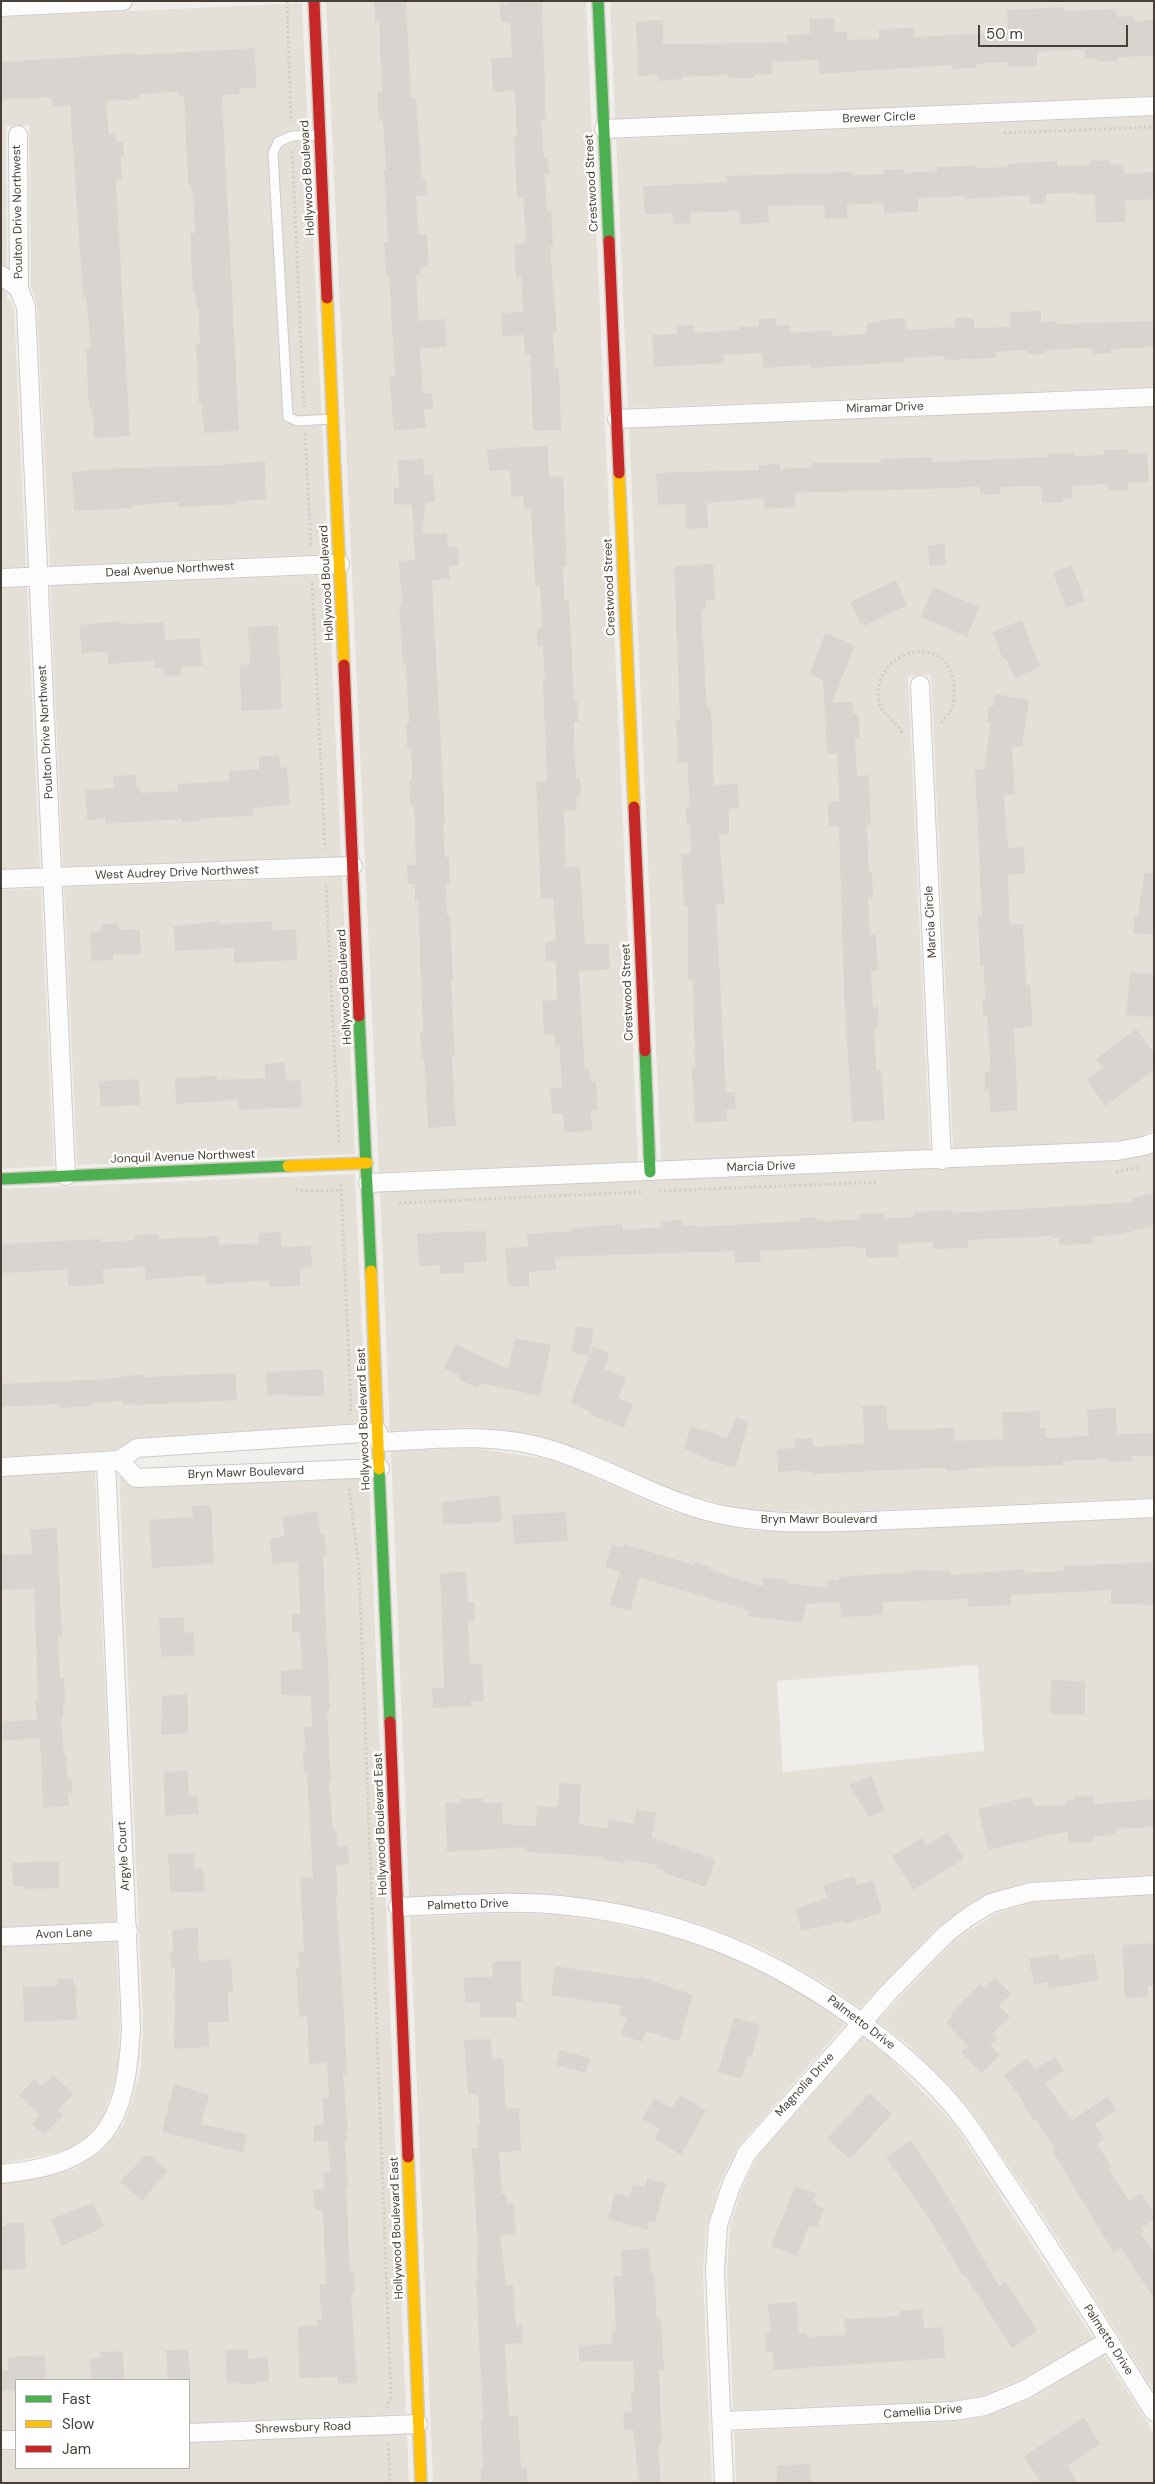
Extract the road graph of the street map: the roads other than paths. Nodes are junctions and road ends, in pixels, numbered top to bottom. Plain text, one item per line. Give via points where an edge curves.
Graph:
1 (123, 1) edge
2 (314, 1) edge
3 (598, 1) edge
4 (1, 7) edge
5 (1154, 106) edge
6 (604, 129) junction
7 (18, 135) dead end
8 (320, 135) junction
9 (1, 275) edge
10 (19, 289) junction
11 (1154, 397) edge
12 (333, 419) junction
13 (617, 419) junction
14 (340, 564) junction
15 (38, 576) junction
16 (1, 578) edge
17 (920, 685) dead end
18 (353, 866) junction
19 (52, 877) junction
20 (1, 880) edge
21 (1154, 1142) edge
22 (942, 1160) junction
23 (366, 1163) junction
24 (650, 1172) junction
25 (66, 1176) junction
26 (1, 1179) edge
27 (368, 1183) junction
28 (379, 1437) junction
29 (113, 1460) junction
30 (1, 1467) edge
31 (380, 1468) junction
32 (1154, 1508) edge
33 (1154, 1885) edge
34 (398, 1907) junction
35 (128, 1931) junction
36 (1, 1937) edge
37 (861, 2022) junction
38 (1, 2174) edge
39 (1108, 2340) junction
40 (1154, 2412) edge
41 (722, 2421) junction
42 (418, 2424) junction
43 (190, 2433) edge
44 (1, 2440) edge
45 (15, 2440) edge
46 (420, 2483) edge
47 (724, 2483) edge

1 - 4 street
2 - 8 street, Hollywood Boulevard
3 - 6 street, Crestwood Street
5 - 6 street, Brewer Circle
6 - 13 street, Crestwood Street
7 - 10 street, Poulton Drive Northwest
8 - 12 street, Hollywood Boulevard
8 - 12 lane via 292,136 278,142 273,153 288,418 305,421
9 - 10 street, Poulton Drive Northwest
10 - 15 street, Poulton Drive Northwest via 26,307
11 - 13 street, Miramar Drive
12 - 14 street, Hollywood Boulevard
13 - 24 street, Crestwood Street
14 - 15 street, Deal Avenue Northwest
14 - 18 street, Hollywood Boulevard
15 - 16 street, Deal Avenue Northwest
15 - 19 street, Poulton Drive Northwest
17 - 22 street, Marcia Circle
18 - 19 street, West Audrey Drive Northwest
18 - 23 street, Hollywood Boulevard
19 - 20 street, West Audrey Drive Northwest
19 - 25 street, Poulton Drive Northwest
21 - 22 street, Marcia Drive via 1117,1151
22 - 24 street, Marcia Drive
23 - 25 street, Jonquil Avenue Northwest
23 - 27 street, Hollywood Boulevard East
24 - 27 street, Marcia Drive
25 - 26 street, Jonquil Avenue Northwest
27 - 28 street, Hollywood Boulevard East
28 - 29 street, Bryn Mawr Boulevard via 346,1434 137,1448
28 - 31 street, Hollywood Boulevard East
28 - 32 street, Bryn Mawr Boulevard via 475,1437 534,1445 581,1460 673,1501 730,1517 758,1521 835,1522
29 - 30 street, Bryn Mawr Boulevard
29 - 31 street, Bryn Mawr Boulevard via 136,1478
29 - 35 street, Argyle Court
31 - 34 street, Hollywood Boulevard East
33 - 37 street, Magnolia Drive via 1030,1892 991,1903 946,1934
34 - 37 street, Palmetto Drive via 509,1903 559,1905 661,1923 757,1957 817,1990
34 - 42 street, Hollywood Boulevard East
35 - 36 street, Avon Lane
35 - 38 street, Argyle Court via 129,2068 112,2122 94,2144 70,2160
37 - 39 street, Palmetto Drive via 897,2050 964,2119
37 - 41 street, Magnolia Drive via 747,2152 731,2186 718,2225 715,2270
39 - 40 street, Palmetto Drive
39 - 41 street, Camellia Drive via 1024,2390 985,2406 954,2411
41 - 47 street, Magnolia Drive
42 - 43 street, Shrewsbury Road
42 - 46 street, Hollywood Boulevard East
44 - 45 street

